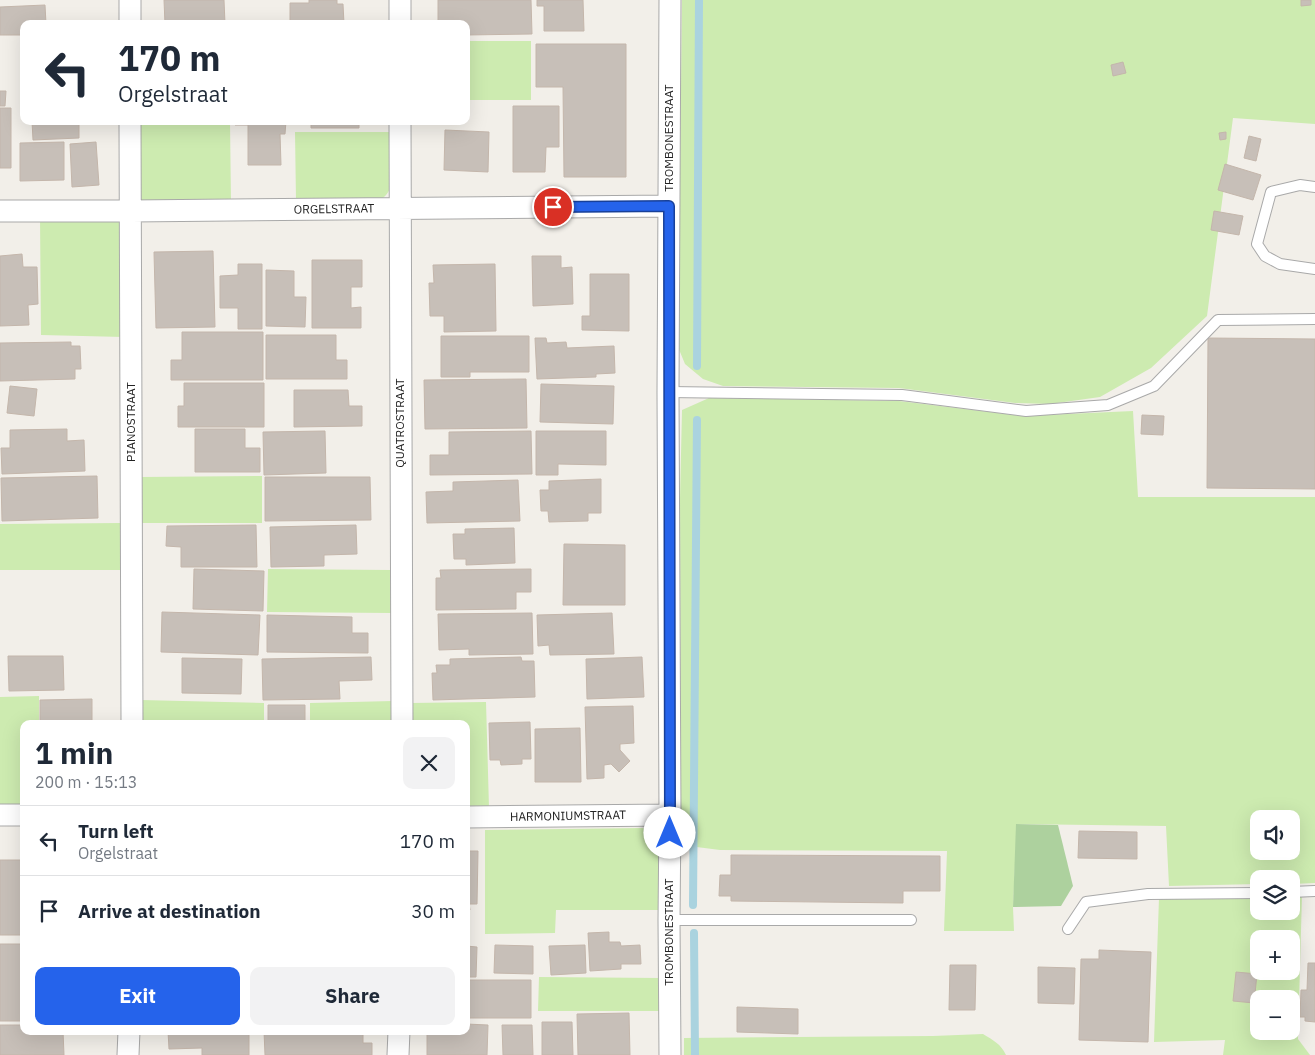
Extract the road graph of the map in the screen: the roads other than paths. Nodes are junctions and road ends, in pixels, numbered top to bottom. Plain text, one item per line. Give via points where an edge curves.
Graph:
1 (130, 0) edge
2 (400, 0) edge
3 (670, 0) edge
4 (130, 20) edge
5 (400, 20) edge
6 (130, 125) edge
7 (400, 125) edge
8 (1315, 187) edge
9 (669, 206) junction
10 (399, 208) junction
11 (0, 211) edge
12 (131, 211) junction
13 (1315, 269) edge
14 (1315, 319) edge
15 (668, 392) junction
16 (132, 720) edge
17 (402, 720) edge
18 (0, 815) edge
19 (20, 815) edge
20 (670, 815) junction
21 (470, 817) edge
22 (1315, 891) edge
23 (1250, 892) edge
24 (1300, 892) edge
25 (669, 920) junction
26 (911, 920) dead end
27 (1068, 928) dead end
28 (129, 1035) edge
29 (399, 1035) edge
30 (128, 1055) edge
31 (398, 1055) edge
32 (670, 1055) edge

1 - 4 street
2 - 5 street
3 - 9 street, TROMBONESTRAAT
6 - 12 street, PIANOSTRAAT
7 - 10 street, QUATROSTRAAT
8 - 13 lane via 1300,185 1271,192 1257,244 1265,256 1280,264
9 - 10 street, ORGELSTRAAT
9 - 15 street, TROMBONESTRAAT
10 - 12 street, ORGELSTRAAT
10 - 17 street, QUATROSTRAAT
11 - 12 street, ORGELSTRAAT
12 - 16 street, PIANOSTRAAT
14 - 15 lane via 1218,320 1154,386 1108,405 1026,410 902,395
15 - 20 street, TROMBONESTRAAT
18 - 19 street
20 - 21 street, HARMONIUMSTRAAT
20 - 25 street, TROMBONESTRAAT
22 - 24 lane
23 - 27 lane via 1148,894 1086,902
25 - 26 lane
25 - 32 street, TROMBONESTRAAT
28 - 30 street
29 - 31 street

